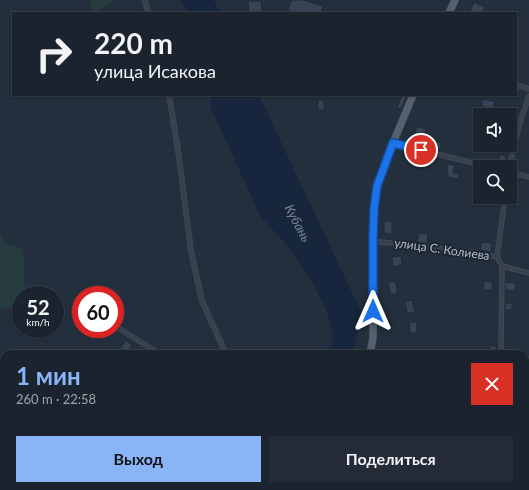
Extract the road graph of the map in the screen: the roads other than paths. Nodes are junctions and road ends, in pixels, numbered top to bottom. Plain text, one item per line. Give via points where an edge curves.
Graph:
1 (145, 0) edge
2 (455, 0) edge
3 (148, 12) edge
4 (449, 12) edge
5 (517, 85) edge
6 (529, 89) edge
7 (169, 96) edge
8 (413, 96) edge
9 (529, 96) edge
10 (393, 143) junction
11 (511, 160) edge
12 (473, 163) edge
13 (517, 174) edge
14 (529, 177) edge
15 (504, 204) edge
16 (373, 241) junction
17 (497, 257) junction
18 (502, 266) junction
19 (529, 273) edge
20 (124, 332) edge
21 (154, 350) edge
22 (224, 350) edge
23 (371, 350) edge
24 (501, 350) edge

1 - 3 street
2 - 4 main road
5 - 6 street
7 - 22 street via 191,251 202,301
8 - 10 main road
9 - 11 street
10 - 12 street
10 - 16 main road via 377,186
13 - 14 street
15 - 17 street
16 - 17 street, улица С. Колиева
16 - 23 main road via 373,338
17 - 18 street, улица С. Колиева
18 - 19 street, улица С. Колиева
18 - 24 street
20 - 21 street

